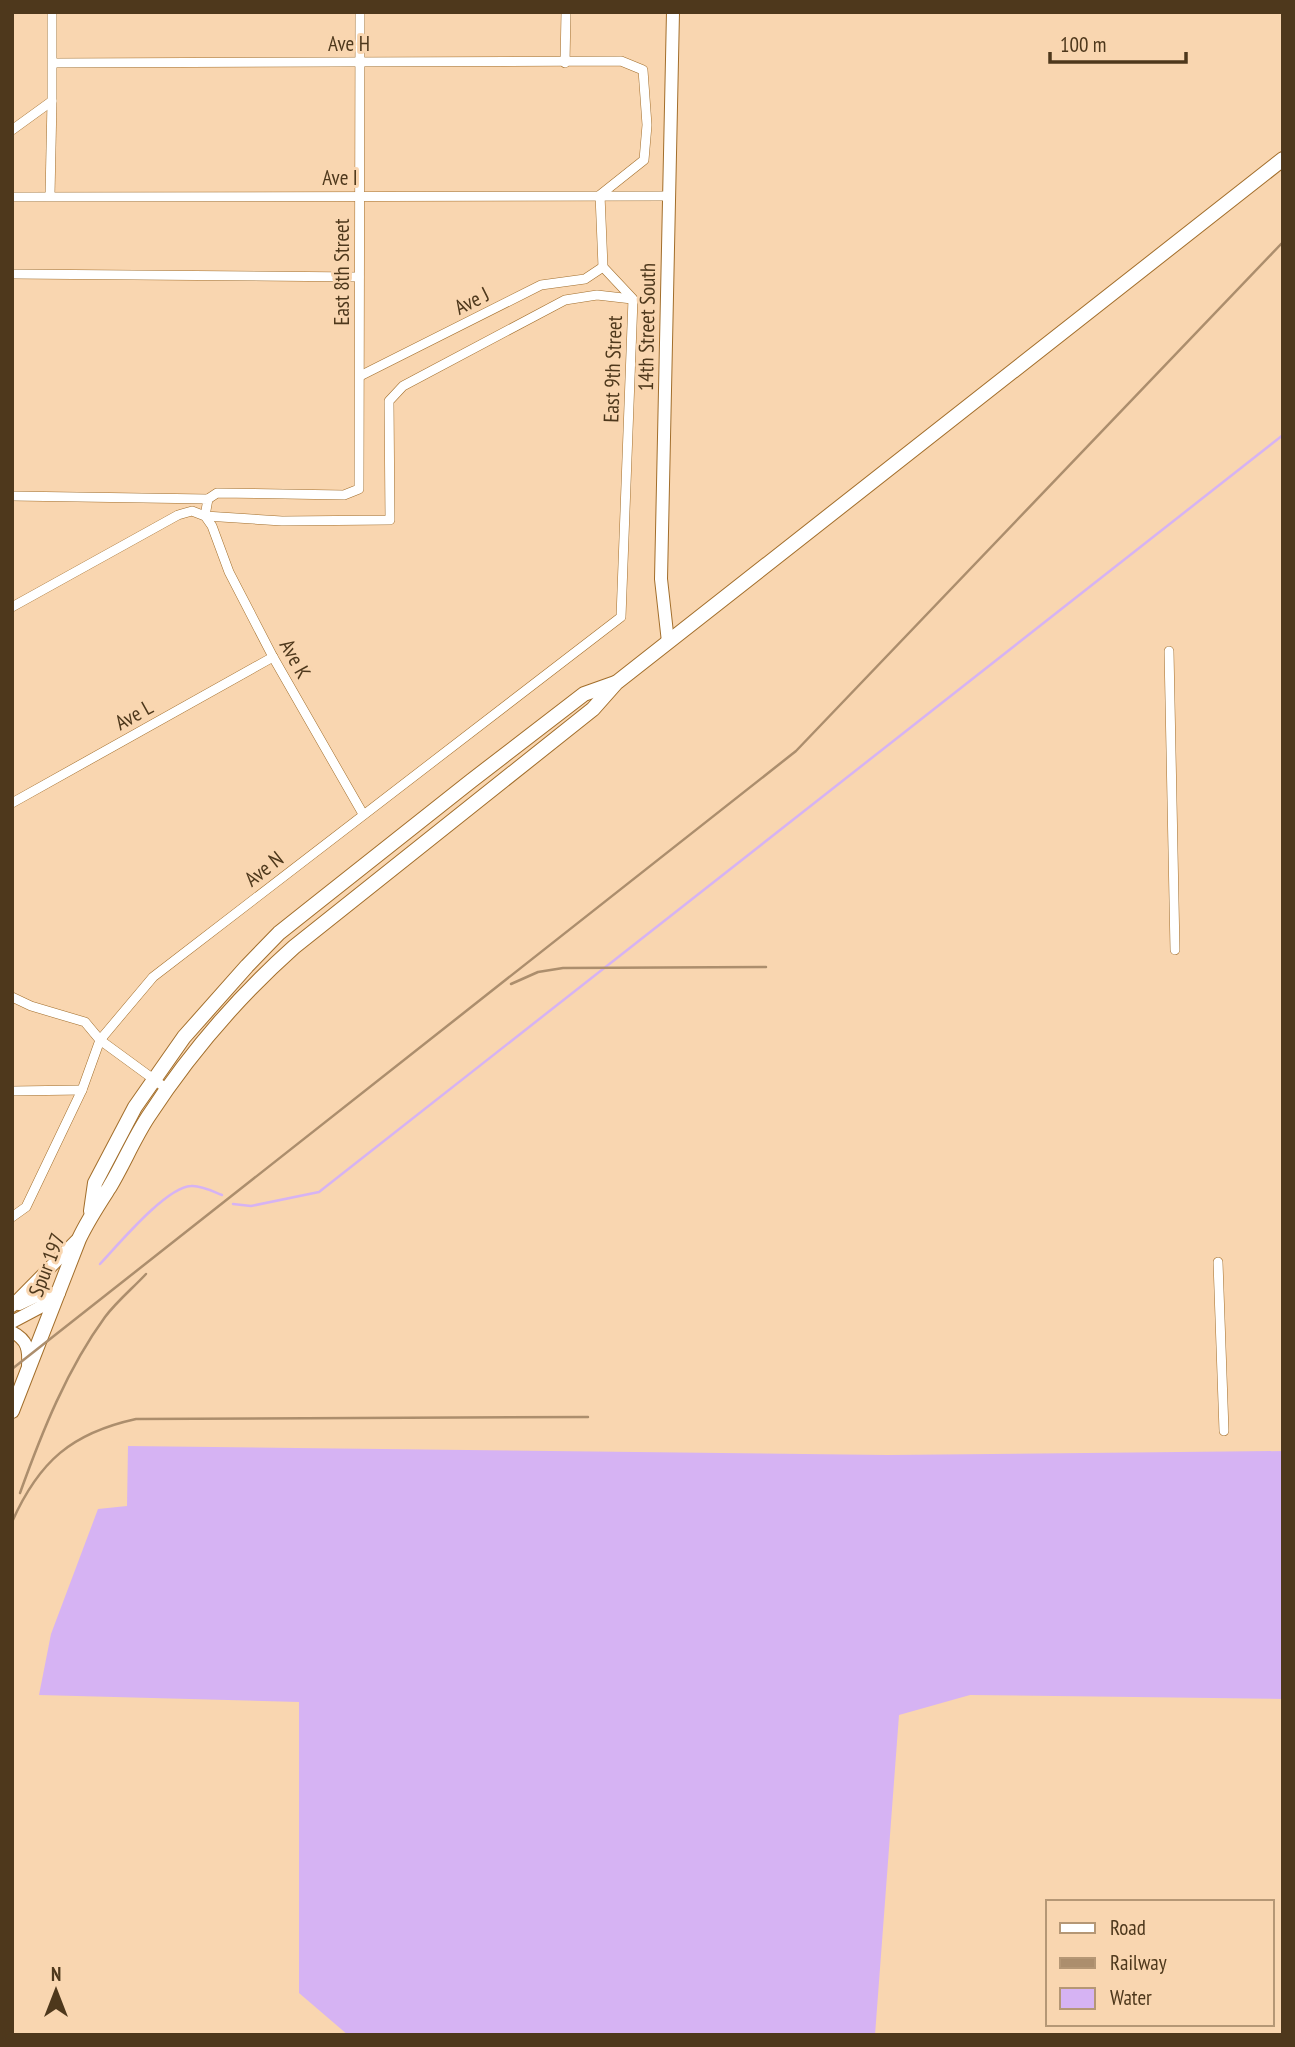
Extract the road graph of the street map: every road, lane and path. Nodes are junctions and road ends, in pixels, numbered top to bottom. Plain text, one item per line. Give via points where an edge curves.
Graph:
1 (52, 12) edge
2 (360, 12) edge
3 (566, 12) edge
4 (673, 12) edge
5 (360, 61) junction
6 (53, 63) junction
7 (565, 63) junction
8 (52, 101) junction
9 (12, 130) edge
10 (1283, 159) edge
11 (50, 195) junction
12 (359, 195) junction
13 (600, 195) junction
14 (668, 196) junction
15 (12, 197) edge
16 (603, 267) junction
17 (12, 274) edge
18 (359, 277) junction
19 (632, 299) junction
20 (360, 376) junction
21 (12, 496) edge
22 (208, 499) junction
23 (205, 516) junction
24 (12, 607) edge
25 (621, 617) joint
26 (668, 642) junction
27 (1169, 651) dead end
28 (273, 657) junction
29 (616, 683) junction
30 (12, 803) edge
31 (363, 814) junction
32 (1175, 950) dead end
33 (12, 997) edge
34 (100, 1040) junction
35 (153, 1078) junction
36 (167, 1089) junction
37 (82, 1090) junction
38 (12, 1091) edge
39 (91, 1213) junction
40 (12, 1217) edge
41 (79, 1238) junction
42 (1218, 1262) dead end
43 (59, 1293) junction
44 (12, 1307) edge
45 (12, 1322) edge
46 (12, 1332) edge
47 (28, 1372) junction
48 (12, 1410) edge
49 (1224, 1431) dead end

1 - 6 street
2 - 5 street, East 8th Street
3 - 7 street
4 - 14 street, 14th Street South
5 - 6 street, Ave H
5 - 7 street, Ave H
5 - 12 street, East 8th Street
6 - 8 street
7 - 13 street, Ave H via 621,61 643,70 644,160
8 - 9 street
8 - 11 street
10 - 26 main road
11 - 12 street, Ave I
11 - 15 street, Ave I
12 - 13 street, Ave I
12 - 18 street, East 8th Street
13 - 14 street, Ave I
13 - 16 street
14 - 26 street, 14th Street South via 661,579
16 - 19 street, East 9th Street
16 - 20 street, Ave J via 585,279 541,285
17 - 18 street
18 - 20 street, East 8th Street
19 - 23 street via 597,295 565,300 403,386 389,401 390,520
19 - 25 street, East 9th Street
20 - 22 street, East 8th Street via 359,489 344,495 217,494
21 - 22 street
22 - 23 street
23 - 24 street via 192,511 178,515
23 - 28 street, Ave K
25 - 31 street, Ave N
26 - 29 main road
27 - 32 street
28 - 30 street, Ave L
28 - 31 street, Ave K
29 - 35 main road via 584,694 279,933 212,1002
29 - 36 main road via 593,709 279,960 216,1025
31 - 34 street, Ave N via 153,976
33 - 34 street via 85,1022
34 - 35 street
34 - 37 street, Ave N
35 - 36 street
35 - 39 main road via 95,1183
36 - 39 main road
37 - 38 street
37 - 40 street, Ave N via 26,1207
39 - 41 main road, Spur 197
41 - 43 main road, Spur 197
41 - 44 street
42 - 49 street
43 - 44 street
43 - 45 street
43 - 47 main road, Spur 197
46 - 47 street via 29,1351
47 - 48 main road, Spur 197

